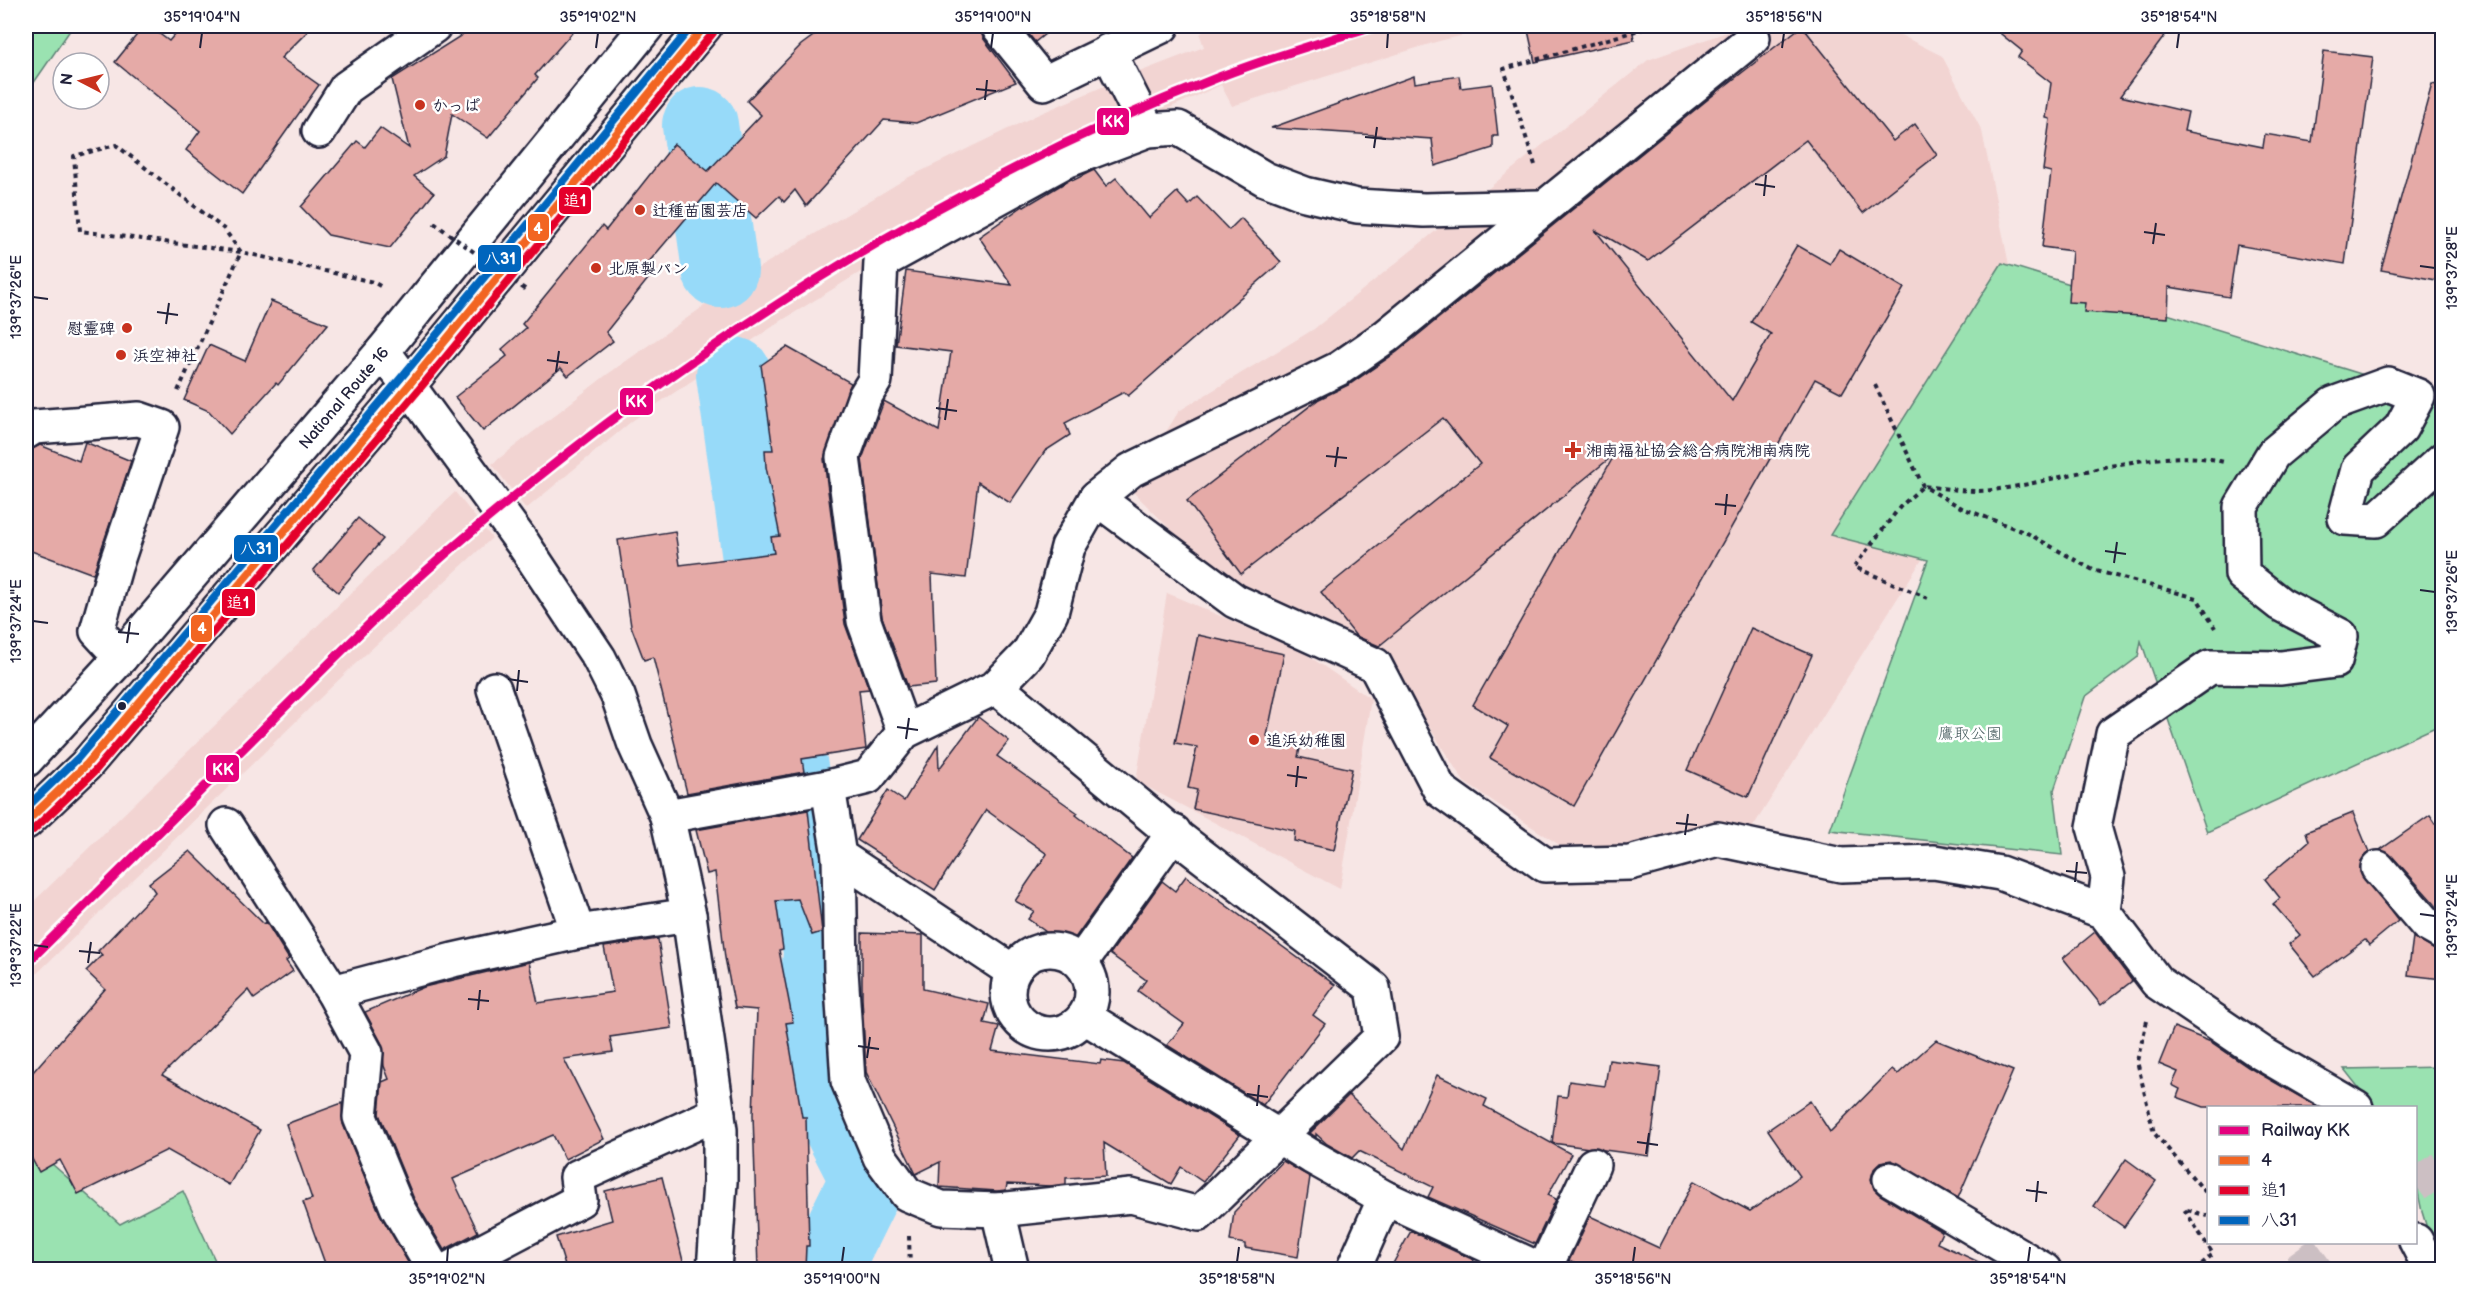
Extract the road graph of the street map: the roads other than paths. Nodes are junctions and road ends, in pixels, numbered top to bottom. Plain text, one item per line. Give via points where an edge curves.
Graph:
1 (434, 26) edge
2 (647, 26) edge
3 (705, 26) edge
4 (998, 26) edge
5 (1162, 26) edge
6 (1753, 38) dead end
7 (1108, 51) junction
8 (1148, 130) junction
9 (320, 131) dead end
10 (1544, 205) junction
11 (383, 351) junction
12 (408, 386) junction
13 (26, 432) edge
14 (2442, 460) edge
15 (1096, 498) junction
16 (121, 657) junction
17 (996, 687) junction
18 (494, 689) dead end
19 (904, 732) junction
20 (28, 752) edge
21 (828, 787) junction
22 (667, 816) junction
23 (26, 822) edge
24 (226, 825) dead end
25 (1174, 832) junction
26 (839, 856) junction
27 (2378, 868) dead end
28 (2104, 912) junction
29 (689, 915) junction
30 (578, 932) junction
31 (2442, 933) edge
32 (1081, 962) junction
33 (1012, 971) junction
34 (333, 992) junction
35 (1085, 1017) junction
36 (2354, 1106) edge
37 (718, 1113) junction
38 (1279, 1137) junction
39 (1593, 1165) dead end
40 (1890, 1179) dead end
41 (1385, 1198) junction
42 (998, 1210) junction
43 (2417, 1244) edge
44 (434, 1269) edge
45 (447, 1269) edge
46 (714, 1269) edge
47 (1012, 1269) edge
48 (1353, 1269) edge
49 (1542, 1269) edge
50 (2044, 1269) edge
51 (2431, 1269) edge

1 - 9 main road via 346,88
2 - 11 main road, National Route 16
3 - 12 main road
4 - 7 main road via 1044,83
5 - 7 main road
6 - 10 main road
7 - 8 main road
8 - 10 main road via 1178,128 1265,179 1305,194 1356,206 1424,210
8 - 19 main road via 1063,162 881,262 875,380 864,398 843,457 864,621
10 - 15 main road via 1384,337 1340,368 1131,470
11 - 12 main road
11 - 16 main road, National Route 16
12 - 22 main road via 524,544 599,658
12 - 23 main road via 86,765
13 - 16 main road via 34,427 139,419 162,427 97,631
14 - 28 main road via 2376,520 2345,518 2358,469 2401,428 2418,396 2388,384 2333,404 2273,454 2241,507 2241,574 2280,604 2341,636 2336,661 2281,668 2210,667 2113,734 2094,826 2108,877
15 - 17 main road via 1068,547 1051,613 1028,654
15 - 28 main road via 1235,602 1375,665 1440,790 1545,865 1630,863 1718,839 1841,865 1934,862 2000,873
16 - 20 main road, National Route 16
17 - 19 main road
17 - 25 main road
18 - 30 main road
19 - 21 main road via 868,777
21 - 22 main road
21 - 26 main road
22 - 29 main road
24 - 34 main road
25 - 32 main road
25 - 38 main road via 1373,988 1381,1036
26 - 33 main road
26 - 42 main road via 848,1081 880,1157 907,1194 941,1208
27 - 31 main road via 2426,924
28 - 36 main road via 2157,982 2263,1054
29 - 30 main road
29 - 37 main road
30 - 34 main road
32 - 33 main road via 1064,951 1043,950 1025,957
32 - 35 main road via 1091,979 1093,995
33 - 35 main road via 1007,992 1013,1015 1026,1029 1048,1035 1070,1031
34 - 44 main road via 366,1053 360,1117 397,1207
35 - 38 main road
37 - 45 main road via 577,1177 580,1200
37 - 46 main road via 720,1182
38 - 41 main road
38 - 42 main road via 1199,1214 1131,1196
39 - 49 main road
40 - 50 main road
41 - 48 main road
41 - 49 main road
42 - 47 main road
43 - 51 main road

